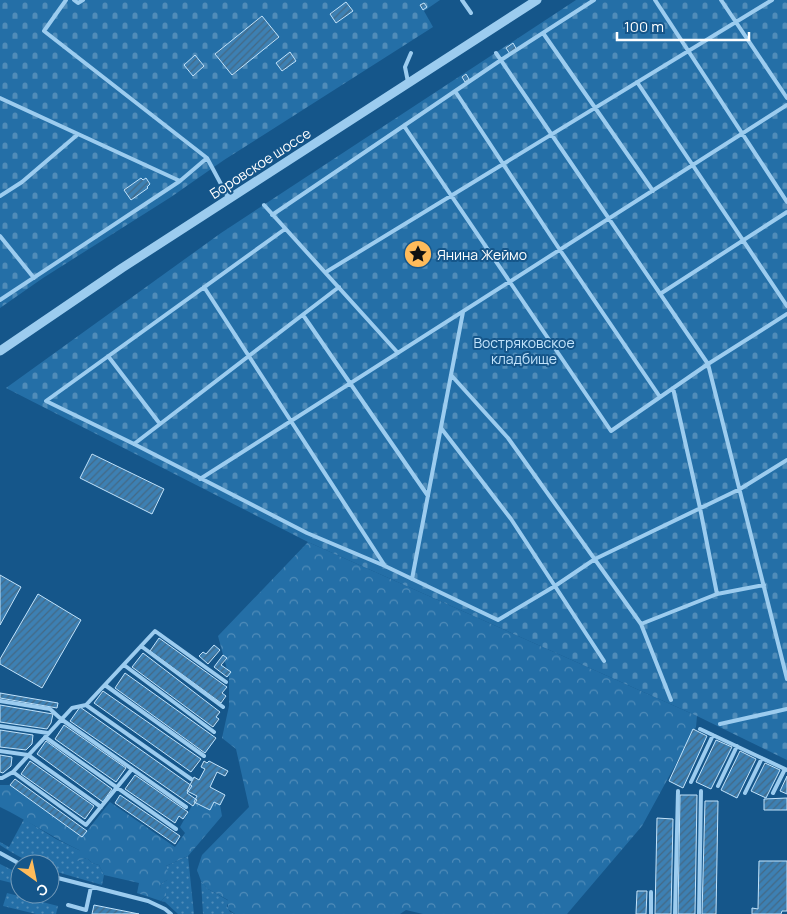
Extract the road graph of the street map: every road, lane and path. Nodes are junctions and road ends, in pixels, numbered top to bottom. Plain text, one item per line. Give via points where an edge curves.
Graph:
1 (66, 0) edge
2 (74, 0) edge
3 (84, 0) edge
4 (462, 0) edge
5 (537, 0) edge
6 (594, 0) edge
7 (655, 0) edge
8 (721, 0) edge
9 (772, 0) edge
10 (471, 13) dead end
11 (736, 22) junction
12 (543, 33) junction
13 (688, 51) junction
14 (411, 53) dead end
15 (496, 53) dead end
16 (501, 60) junction
17 (637, 82) junction
18 (408, 83) junction
19 (455, 91) junction
20 (0, 98) edge
21 (787, 98) edge
22 (787, 105) edge
23 (596, 108) junction
24 (404, 126) junction
25 (77, 134) junction
26 (742, 134) junction
27 (552, 135) junction
28 (207, 158) junction
29 (504, 164) junction
30 (693, 165) junction
31 (180, 181) junction
32 (653, 191) junction
33 (0, 196) edge
34 (452, 196) junction
35 (229, 199) junction
36 (787, 202) edge
37 (264, 204) dead end
38 (787, 212) edge
39 (272, 215) junction
40 (609, 219) junction
41 (285, 229) junction
42 (0, 236) edge
43 (742, 240) junction
44 (560, 250) junction
45 (326, 272) junction
46 (34, 278) junction
47 (510, 282) junction
48 (204, 287) junction
49 (339, 287) junction
50 (660, 294) junction
51 (0, 300) edge
52 (787, 306) edge
53 (463, 312) junction
54 (787, 314) edge
55 (304, 315) junction
56 (0, 351) edge
57 (398, 353) junction
58 (108, 356) junction
59 (249, 356) junction
60 (708, 364) junction
61 (451, 375) junction
62 (351, 383) junction
63 (673, 388) junction
64 (660, 397) junction
65 (291, 421) junction
66 (160, 424) junction
67 (441, 428) junction
68 (134, 444) junction
69 (787, 460) edge
70 (200, 479) junction
71 (740, 489) junction
72 (428, 496) junction
73 (700, 508) junction
74 (595, 559) junction
75 (385, 566) junction
76 (412, 579) junction
77 (764, 585) junction
78 (555, 586) junction
79 (717, 594) junction
80 (641, 624) junction
81 (141, 646) junction
82 (604, 661) dead end
83 (124, 665) junction
84 (787, 679) edge
85 (226, 682) dead end
86 (105, 685) junction
87 (671, 700) dead end
88 (0, 701) edge
89 (86, 705) junction
90 (223, 707) dead end
91 (787, 709) edge
92 (60, 719) junction
93 (720, 724) dead end
94 (0, 726) edge
95 (700, 729) dead end
96 (214, 732) dead end
97 (46, 735) junction
98 (713, 735) junction
99 (737, 746) junction
100 (0, 751) edge
101 (28, 755) junction
102 (204, 756) dead end
103 (762, 758) junction
104 (132, 769) junction
105 (786, 770) edge
106 (13, 772) junction
107 (0, 778) edge
108 (191, 779) dead end
109 (691, 782) dead end
110 (718, 786) dead end
111 (116, 788) junction
112 (701, 790) dead end
113 (678, 791) dead end
114 (745, 793) dead end
115 (773, 793) dead end
116 (186, 806) dead end
117 (101, 807) junction
118 (176, 829) dead end
119 (60, 879) edge
120 (92, 887) junction
121 (651, 892) dead end
122 (68, 905) dead end
123 (171, 914) edge
124 (650, 914) edge
125 (675, 914) edge
126 (699, 914) edge

1 - 28 lane via 44,31
2 - 3 lane via 78,3
4 - 10 lane
5 - 18 street, Боровское шоссе
6 - 12 lane
7 - 13 lane
8 - 11 lane
9 - 11 lane
11 - 13 lane
11 - 21 lane
12 - 16 lane
12 - 23 lane
13 - 17 lane
13 - 26 lane
14 - 18 lane via 406,67
15 - 16 lane
16 - 19 lane
16 - 27 lane
17 - 23 lane
17 - 30 lane
18 - 35 street, Боровское шоссе
19 - 24 lane
19 - 29 lane
20 - 25 lane
22 - 26 lane
23 - 27 lane
23 - 32 lane
24 - 34 lane
24 - 39 lane
25 - 31 lane
25 - 33 lane via 22,182
26 - 30 lane
26 - 36 lane
27 - 29 lane
27 - 40 lane
28 - 31 lane
28 - 35 lane
29 - 34 lane
29 - 44 lane
30 - 32 lane
30 - 43 lane
31 - 46 lane
32 - 40 lane
34 - 45 lane
34 - 47 lane
35 - 56 street, Боровское шоссе
37 - 39 lane
38 - 43 lane
39 - 41 lane
40 - 44 lane
40 - 50 lane
41 - 45 lane
41 - 48 lane
42 - 46 lane
43 - 50 lane
43 - 52 lane
44 - 47 lane
44 - 64 lane
45 - 49 lane
46 - 51 lane
47 - 53 lane
47 - 64 lane via 611,431
48 - 58 lane
48 - 59 lane
49 - 55 lane
49 - 57 lane
50 - 60 lane
53 - 57 lane
53 - 61 lane
54 - 60 lane
55 - 59 lane
55 - 62 lane
57 - 62 lane
58 - 66 lane
58 - 68 lane via 46,401
59 - 65 lane
59 - 66 lane
60 - 63 lane
60 - 71 lane
61 - 67 lane
61 - 74 lane via 508,438
62 - 65 lane
62 - 72 lane
63 - 64 lane
63 - 73 lane
65 - 70 lane
65 - 75 lane
66 - 68 lane
67 - 72 lane
67 - 78 lane via 511,519
68 - 70 lane
69 - 71 lane
70 - 75 lane via 307,533
71 - 73 lane
71 - 77 lane
72 - 76 lane
73 - 74 lane
73 - 79 lane
74 - 78 lane
74 - 80 lane
75 - 76 lane
76 - 78 lane via 498,620
77 - 79 lane
77 - 84 lane
78 - 82 lane
79 - 80 lane
80 - 87 lane
81 - 83 lane
81 - 85 lane via 155,631
81 - 90 lane
83 - 86 lane
83 - 96 lane
86 - 89 lane
86 - 102 lane
88 - 92 lane via 50,709
89 - 92 lane via 72,708
89 - 108 lane
91 - 93 lane
92 - 97 lane
92 - 104 lane
94 - 97 lane
95 - 98 lane
97 - 101 lane
97 - 111 lane
98 - 99 lane
98 - 109 lane
99 - 103 lane
99 - 110 lane
100 - 101 lane
101 - 106 lane
101 - 117 lane
103 - 105 lane
103 - 114 lane
104 - 111 lane
104 - 116 lane
105 - 115 lane
106 - 107 lane
106 - 117 lane via 86,825
111 - 117 lane
111 - 118 lane
112 - 126 lane
113 - 125 lane
119 - 120 lane
120 - 122 lane via 86,910
120 - 123 lane via 156,904
121 - 124 lane

